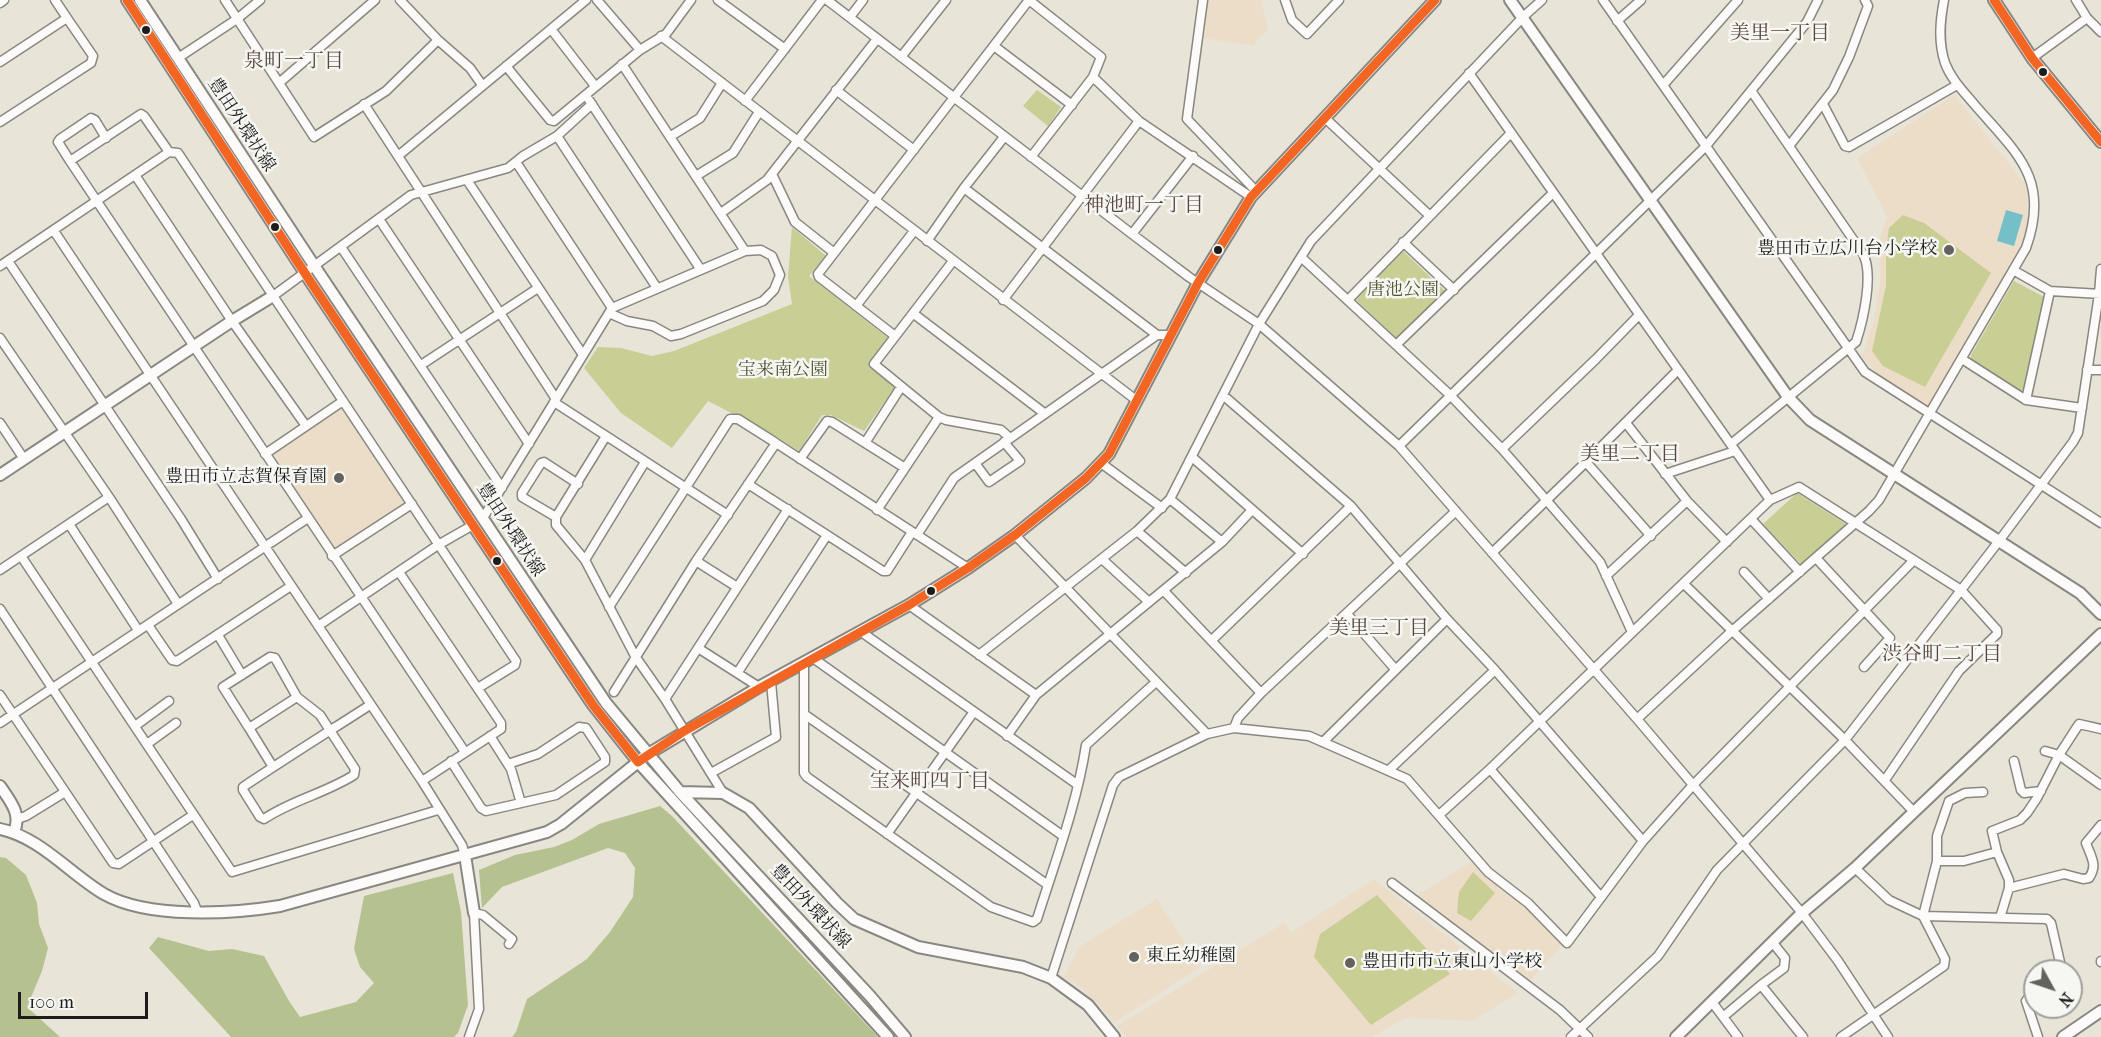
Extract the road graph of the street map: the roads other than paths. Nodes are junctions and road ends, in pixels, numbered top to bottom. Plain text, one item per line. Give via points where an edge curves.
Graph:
1 (4, 0) edge
2 (55, 0) edge
3 (127, 0) edge
4 (140, 0) edge
5 (225, 0) edge
6 (260, 0) edge
7 (375, 0) edge
8 (400, 0) edge
9 (586, 0) edge
10 (597, 0) edge
11 (691, 0) edge
12 (718, 0) edge
13 (822, 0) edge
14 (827, 0) edge
15 (863, 0) edge
16 (946, 0) edge
17 (1029, 0) edge
18 (1203, 0) edge
19 (1285, 0) edge
20 (1339, 0) edge
21 (1435, 0) edge
22 (1510, 0) edge
23 (1542, 0) edge
24 (1603, 0) edge
25 (1641, 0) edge
26 (1738, 0) edge
27 (1818, 0) edge
28 (1865, 0) edge
29 (1944, 0) edge
30 (1994, 0) edge
31 (2076, 0) edge
32 (0, 3) edge
33 (850, 17) junction
34 (1523, 17) junction
35 (67, 18) junction
36 (2087, 18) junction
37 (237, 19) junction
38 (1617, 21) junction
39 (551, 29) junction
40 (2101, 32) edge
41 (662, 36) junction
42 (877, 39) junction
43 (438, 40) junction
44 (994, 46) junction
45 (785, 49) junction
46 (640, 50) junction
47 (901, 57) junction
48 (178, 58) junction
49 (2032, 58) junction
50 (0, 63) edge
51 (622, 64) junction
52 (506, 66) junction
53 (1469, 73) junction
54 (1093, 77) junction
55 (279, 83) junction
56 (722, 83) junction
57 (1664, 84) junction
58 (482, 85) junction
59 (1958, 85) junction
60 (595, 86) junction
61 (836, 90) junction
62 (1752, 92) junction
63 (586, 95) junction
64 (952, 97) junction
65 (745, 100) junction
66 (364, 104) junction
67 (592, 104) junction
68 (1823, 104) junction
69 (1072, 105) junction
70 (759, 112) junction
71 (1325, 118) junction
72 (1139, 121) junction
73 (0, 122) edge
74 (1511, 133) junction
75 (557, 136) junction
76 (671, 136) junction
77 (1004, 137) junction
78 (106, 138) junction
79 (797, 141) junction
80 (2101, 142) edge
81 (1706, 146) junction
82 (1789, 146) junction
83 (914, 150) junction
84 (169, 153) junction
85 (398, 156) junction
86 (1193, 156) junction
87 (1031, 157) junction
88 (70, 161) junction
89 (516, 162) junction
90 (1379, 168) junction
91 (772, 174) junction
92 (135, 175) junction
93 (696, 176) junction
94 (467, 180) junction
95 (964, 188) junction
96 (420, 192) junction
97 (1254, 194) junction
98 (1553, 194) junction
99 (1081, 196) junction
100 (875, 200) junction
101 (1652, 200) junction
102 (97, 201) junction
103 (721, 213) junction
104 (1429, 215) junction
105 (379, 219) junction
106 (54, 231) junction
107 (914, 231) junction
108 (1132, 234) junction
109 (927, 241) junction
110 (1403, 242) junction
111 (341, 247) junction
112 (1042, 248) junction
113 (745, 251) junction
114 (833, 252) junction
115 (1597, 254) junction
116 (1301, 257) junction
117 (953, 261) junction
118 (4, 263) edge
119 (2101, 268) edge
120 (310, 270) junction
121 (702, 270) junction
122 (2013, 270) junction
123 (1198, 283) junction
124 (538, 288) junction
125 (657, 288) junction
126 (1454, 290) junction
127 (2050, 291) junction
128 (2100, 294) edge
129 (273, 296) junction
130 (1004, 300) junction
131 (1348, 300) junction
132 (856, 306) junction
133 (611, 310) junction
134 (499, 314) junction
135 (914, 314) junction
136 (1639, 315) junction
137 (232, 321) junction
138 (1259, 324) junction
139 (1157, 335) junction
140 (1170, 335) junction
141 (895, 336) junction
142 (460, 340) junction
143 (1, 341) edge
144 (1396, 345) junction
145 (193, 347) junction
146 (1847, 348) junction
147 (583, 354) junction
148 (1962, 359) junction
149 (421, 365) junction
150 (1678, 370) junction
151 (2087, 370) junction
152 (2101, 370) edge
153 (1102, 374) junction
154 (152, 375) junction
155 (901, 387) junction
156 (1449, 395) junction
157 (1224, 396) junction
158 (1788, 397) junction
159 (1136, 400) junction
160 (2026, 400) junction
161 (343, 401) junction
162 (555, 401) junction
163 (104, 406) junction
164 (2082, 408) junction
165 (1044, 413) junction
166 (1929, 413) junction
167 (939, 417) junction
168 (0, 423) edge
169 (1626, 423) junction
170 (306, 426) junction
171 (63, 433) junction
172 (606, 436) junction
173 (1007, 440) junction
174 (776, 443) junction
175 (865, 443) junction
176 (529, 444) junction
177 (1399, 446) junction
178 (1733, 448) junction
179 (1502, 449) junction
180 (265, 454) junction
181 (1192, 457) junction
182 (24, 459) junction
183 (800, 459) junction
184 (645, 462) junction
185 (1586, 462) junction
186 (975, 463) junction
187 (1101, 463) junction
188 (904, 468) junction
189 (1665, 474) junction
190 (1895, 474) junction
191 (0, 475) edge
192 (578, 484) junction
193 (748, 484) junction
194 (2041, 485) junction
195 (686, 487) junction
196 (502, 488) junction
197 (109, 497) junction
198 (1170, 499) junction
199 (1546, 500) junction
200 (1770, 500) junction
201 (1687, 501) junction
202 (412, 504) junction
203 (1352, 506) junction
204 (1162, 508) junction
205 (788, 509) junction
206 (877, 510) junction
207 (1252, 510) junction
208 (1456, 511) junction
209 (728, 515) junction
210 (556, 517) junction
211 (308, 518) junction
212 (483, 518) junction
213 (1750, 519) junction
214 (1855, 522) junction
215 (2101, 523) edge
216 (69, 524) junction
217 (473, 525) junction
218 (1137, 531) junction
219 (915, 533) junction
220 (827, 535) junction
221 (1015, 535) junction
222 (1651, 536) junction
223 (1222, 542) junction
224 (1727, 542) junction
225 (1999, 542) junction
226 (438, 545) junction
227 (265, 547) junction
228 (1492, 553) junction
229 (1303, 554) junction
230 (21, 556) junction
231 (332, 556) junction
232 (1816, 558) junction
233 (1102, 559) junction
234 (585, 560) junction
235 (1914, 560) junction
236 (696, 561) junction
237 (1400, 562) junction
238 (968, 568) junction
239 (0, 570) edge
240 (399, 572) junction
241 (1744, 572) dead end
242 (1800, 572) junction
243 (1186, 573) junction
244 (1606, 576) junction
245 (218, 579) junction
246 (1684, 584) junction
247 (291, 586) junction
248 (737, 587) junction
249 (1065, 587) junction
250 (1164, 591) junction
251 (1961, 591) junction
252 (360, 598) junction
253 (1769, 598) junction
254 (1149, 602) junction
255 (178, 604) junction
256 (909, 605) junction
257 (609, 607) junction
258 (0, 609) edge
259 (1864, 611) junction
260 (1347, 614) junction
261 (2101, 615) edge
262 (1447, 619) junction
263 (148, 625) junction
264 (318, 626) junction
265 (138, 630) junction
266 (860, 631) junction
267 (1732, 631) junction
268 (1632, 632) junction
269 (1110, 634) junction
270 (2101, 634) edge
271 (218, 635) junction
272 (1212, 640) junction
273 (698, 648) junction
274 (979, 655) junction
275 (635, 656) junction
276 (808, 661) junction
277 (92, 662) junction
278 (1864, 667) dead end
279 (1395, 669) junction
280 (1593, 669) junction
281 (1495, 670) junction
282 (738, 672) junction
283 (242, 675) junction
284 (771, 682) junction
285 (1156, 682) junction
286 (1790, 686) junction
287 (759, 687) junction
288 (52, 688) junction
289 (478, 688) junction
290 (614, 692) dead end
291 (1261, 693) junction
292 (0, 695) edge
293 (1036, 695) junction
294 (297, 698) junction
295 (665, 699) junction
296 (169, 701) dead end
297 (370, 705) junction
298 (973, 713) junction
299 (13, 714) junction
300 (804, 714) junction
301 (1637, 719) junction
302 (1540, 722) junction
303 (0, 723) edge
304 (176, 723) dead end
305 (135, 726) junction
306 (249, 728) junction
307 (1234, 728) junction
308 (2101, 729) edge
309 (330, 730) junction
310 (684, 731) junction
311 (1207, 734) junction
312 (490, 736) junction
313 (1007, 736) junction
314 (1845, 740) junction
315 (1324, 741) junction
316 (147, 744) junction
317 (2045, 751) dead end
318 (465, 752) junction
319 (945, 753) junction
320 (648, 754) junction
321 (2059, 756) junction
322 (2014, 760) dead end
323 (451, 762) junction
324 (638, 762) junction
325 (508, 764) junction
326 (273, 767) junction
327 (1490, 769) junction
328 (1389, 770) junction
329 (711, 773) junction
330 (1885, 780) junction
331 (422, 781) junction
332 (1078, 785) junction
333 (1693, 785) junction
334 (2101, 785) edge
335 (0, 786) edge
336 (2041, 791) junction
337 (65, 792) junction
338 (680, 792) junction
339 (1983, 792) dead end
340 (723, 793) junction
341 (917, 794) junction
342 (521, 803) junction
343 (438, 810) junction
344 (1914, 812) junction
345 (1438, 815) junction
346 (193, 816) junction
347 (17, 819) junction
348 (2101, 825) edge
349 (0, 829) edge
350 (14, 832) junction
351 (887, 834) junction
352 (1063, 836) junction
353 (154, 841) junction
354 (1643, 841) junction
355 (1743, 842) junction
356 (1997, 852) junction
357 (465, 855) junction
358 (1937, 861) junction
359 (1855, 868) junction
360 (1392, 883) dead end
361 (1048, 885) junction
362 (2008, 888) junction
363 (1601, 897) junction
364 (197, 911) junction
365 (474, 913) junction
366 (1802, 913) junction
367 (1923, 916) junction
368 (2000, 918) junction
369 (1773, 943) junction
370 (509, 944) dead end
371 (2059, 959) edge
372 (1051, 978) junction
373 (1761, 985) junction
374 (1712, 1002) junction
375 (2101, 1011) edge
376 (1873, 1016) junction
377 (1723, 1017) junction
378 (2032, 1019) edge
379 (1580, 1029) junction
380 (469, 1037) edge
381 (888, 1037) edge
382 (905, 1037) edge
383 (1114, 1037) edge
384 (1571, 1037) edge
385 (1588, 1037) edge
386 (1676, 1037) edge
387 (1738, 1037) edge
388 (1803, 1037) edge
389 (1841, 1037) edge
390 (1888, 1037) edge
391 (2038, 1037) edge
392 (2063, 1037) edge

1 - 32 street
2 - 35 street
3 - 120 street, 豊田外環状線
4 - 48 street, 豊田外環状線
5 - 37 street
6 - 37 street
7 - 55 street
8 - 43 street
9 - 39 street
10 - 46 street
11 - 41 street
12 - 45 street
13 - 45 street
14 - 33 street
15 - 33 street
16 - 47 street
17 - 44 street
17 - 54 street via 1101,57
18 - 97 street via 1187,119
19 - 20 street via 1292,20 1307,33
21 - 71 street
22 - 34 street
23 - 34 street
24 - 38 street
25 - 38 street
26 - 57 street
27 - 62 street via 1807,22
28 - 68 street via 1868,6 1849,57
29 - 59 street via 1941,45
30 - 49 street
31 - 36 street
33 - 42 street
34 - 53 street
34 - 101 street
35 - 50 street
35 - 73 street via 93,56 91,63
36 - 40 street
36 - 49 street
37 - 48 street
37 - 55 street
38 - 57 street
39 - 52 street
39 - 60 street
41 - 46 street
41 - 56 street
42 - 47 street
42 - 61 street
43 - 58 street via 470,68
43 - 66 street via 386,92
44 - 64 street
44 - 69 street
45 - 65 street
46 - 51 street
47 - 64 street
48 - 120 street, 豊田外環状線
49 - 80 street
51 - 60 street
51 - 76 street
52 - 58 street
52 - 63 street via 550,120 554,121
53 - 74 street
53 - 90 street
54 - 69 street
54 - 72 street
55 - 66 street via 314,137
56 - 65 street
56 - 76 street via 700,118
57 - 81 street
58 - 85 street
59 - 68 street via 1849,147
59 - 122 street via 2020,157 2031,181 2034,220 2026,248
60 - 63 street
61 - 79 street
61 - 83 street
62 - 81 street
62 - 82 street
63 - 67 street
64 - 77 street
64 - 83 street
65 - 70 street
66 - 85 street
67 - 75 street
67 - 121 street
68 - 82 street
69 - 87 street
70 - 79 street
70 - 93 street via 732,153
71 - 90 street
71 - 97 street
72 - 86 street
72 - 99 street
74 - 98 street
74 - 104 street
75 - 89 street
75 - 125 street
76 - 93 street
77 - 87 street
77 - 95 street
78 - 84 street via 141,114
78 - 88 street
78 - 88 street via 91,118 58,142
79 - 91 street
79 - 100 street
81 - 101 street
81 - 146 street
82 - 146 street via 1867,261 1860,330 1856,342
83 - 100 street
84 - 92 street
84 - 129 street via 178,153
85 - 96 street
86 - 97 street
86 - 108 street
87 - 99 street
88 - 102 street
89 - 94 street
89 - 133 street
90 - 104 street
90 - 116 street via 1311,241
91 - 103 street
91 - 114 street via 795,222
92 - 102 street
92 - 137 street
93 - 103 street
94 - 96 street
94 - 124 street
95 - 109 street
95 - 112 street
96 - 105 street
96 - 134 street
97 - 123 street
98 - 115 street
98 - 126 street
99 - 108 street
99 - 112 street
100 - 107 street
100 - 114 street
101 - 115 street
101 - 158 street
102 - 106 street
102 - 145 street
103 - 113 street
104 - 110 street
105 - 111 street
105 - 142 street
106 - 118 street
106 - 154 street
107 - 109 street
107 - 132 street
108 - 123 street
109 - 117 street
110 - 126 street
110 - 131 street
111 - 120 street
111 - 149 street
112 - 130 street
112 - 139 street
113 - 121 street
113 - 133 street via 761,250 772,256 778,267 780,275 774,290 763,301 671,336 653,326 627,321
114 - 132 street via 819,277
115 - 136 street
115 - 156 street
116 - 131 street
116 - 138 street
117 - 130 street
117 - 135 street
118 - 163 street
119 - 128 street
120 - 129 street
120 - 212 street, 豊田外環状線
120 - 217 street, 豊田外環状線
121 - 125 street
122 - 127 street
122 - 148 street
123 - 138 street
123 - 140 street
124 - 134 street
124 - 147 street
125 - 133 street
126 - 144 street
127 - 128 street
127 - 160 street
128 - 151 street
129 - 137 street
129 - 161 street
130 - 153 street
131 - 144 street
132 - 141 street
133 - 147 street
134 - 142 street
134 - 162 street
135 - 141 street
135 - 165 street
136 - 150 street
136 - 179 street
137 - 145 street
137 - 170 street
138 - 157 street
138 - 177 street
139 - 140 street
139 - 153 street
140 - 159 street
141 - 155 street via 874,364
142 - 149 street
142 - 176 street
143 - 171 street
144 - 156 street
145 - 154 street
145 - 180 street
146 - 158 street
146 - 166 street via 1871,377
147 - 162 street
148 - 160 street
148 - 166 street
149 - 196 street
150 - 169 street
150 - 178 street
151 - 152 street
151 - 164 street
153 - 159 street
153 - 165 street
154 - 163 street
154 - 227 street
155 - 167 street
155 - 175 street
156 - 177 street
156 - 179 street
157 - 181 street
157 - 203 street
158 - 178 street
158 - 190 street via 1810,420
159 - 187 street
160 - 164 street
161 - 170 street
161 - 202 street
162 - 172 street
162 - 176 street
163 - 171 street
163 - 245 street
164 - 194 street via 2076,438
165 - 173 street
166 - 190 street
166 - 194 street
167 - 173 street via 1001,430
167 - 188 street
168 - 182 street
169 - 185 street
169 - 189 street
170 - 180 street
171 - 182 street
171 - 197 street
172 - 184 street
172 - 192 street
173 - 186 street
173 - 186 street via 1020,461 989,482
174 - 183 street
174 - 193 street
174 - 195 street via 738,419 730,419
175 - 183 street via 827,421
175 - 188 street
176 - 196 street
177 - 208 street
178 - 189 street
178 - 200 street
179 - 199 street
180 - 211 street
181 - 198 street
181 - 207 street
182 - 191 street
183 - 206 street
184 - 195 street
184 - 234 street
185 - 199 street
185 - 222 street
186 - 219 street via 954,478
187 - 204 street
187 - 221 street
188 - 206 street
189 - 201 street
190 - 214 street via 1879,500
190 - 225 street
192 - 210 street
192 - 210 street via 541,463 522,497
193 - 205 street
193 - 209 street
194 - 215 street
194 - 225 street
195 - 209 street
195 - 257 street
196 - 212 street
197 - 216 street
197 - 255 street
198 - 204 street
198 - 223 street
199 - 228 street
199 - 244 street via 1600,562
200 - 213 street
200 - 214 street via 1799,487
201 - 222 street
201 - 224 street
202 - 226 street
202 - 231 street
203 - 229 street
203 - 237 street
204 - 218 street
205 - 220 street
205 - 248 street
206 - 219 street
207 - 223 street
207 - 229 street
208 - 228 street
208 - 237 street
209 - 236 street
210 - 234 street via 556,525
211 - 227 street
211 - 231 street
212 - 320 street, 豊田外環状線 via 606,703
213 - 224 street
213 - 242 street
214 - 232 street
214 - 235 street
216 - 230 street
216 - 265 street
217 - 226 street
217 - 324 street, 豊田外環状線 via 593,705
218 - 233 street
218 - 243 street
219 - 220 street via 887,571
219 - 238 street
220 - 282 street
221 - 238 street
221 - 249 street
222 - 244 street
223 - 243 street
224 - 246 street
225 - 251 street
225 - 261 street via 2080,593
226 - 240 street
226 - 289 street via 516,661
227 - 245 street
227 - 247 street
228 - 280 street
229 - 272 street
230 - 239 street
230 - 277 street
231 - 252 street
232 - 242 street
232 - 259 street
233 - 249 street
233 - 254 street
234 - 257 street
235 - 251 street
235 - 259 street
236 - 248 street
236 - 275 street
237 - 260 street
237 - 262 street
238 - 256 street
240 - 252 street
240 - 289 street
241 - 253 street
242 - 253 street
243 - 250 street
244 - 268 street
245 - 255 street
246 - 267 street
246 - 268 street
247 - 264 street
247 - 271 street
248 - 273 street
249 - 269 street
249 - 274 street
250 - 254 street
250 - 272 street
251 - 314 street
251 - 330 street via 1997,634 1959,671
252 - 264 street
252 - 318 street
253 - 267 street
254 - 269 street
255 - 263 street
256 - 266 street
256 - 274 street
257 - 275 street
258 - 288 street
259 - 278 street via 1890,638
259 - 286 street
260 - 279 street
260 - 291 street
262 - 279 street
262 - 281 street
263 - 265 street
263 - 271 street via 174,661
264 - 297 street
265 - 277 street
266 - 276 street
266 - 298 street
267 - 286 street
267 - 301 street
268 - 280 street
269 - 285 street
269 - 293 street
270 - 344 street
271 - 283 street
272 - 291 street
273 - 282 street
273 - 295 street
274 - 293 street
275 - 290 street
275 - 295 street
276 - 284 street
276 - 300 street
276 - 319 street
277 - 288 street
277 - 305 street
279 - 315 street
280 - 301 street
280 - 302 street
281 - 302 street
281 - 328 street
282 - 287 street
283 - 294 street via 273,657
283 - 306 street via 223,689
284 - 287 street
284 - 329 street via 776,737
285 - 311 street
285 - 332 street via 1086,745
286 - 314 street
286 - 333 street
287 - 310 street
288 - 299 street
288 - 353 street
289 - 312 street via 501,723 501,729
291 - 307 street
292 - 299 street
293 - 313 street
294 - 306 street
294 - 309 street via 316,711
295 - 310 street
296 - 305 street
297 - 309 street
297 - 331 street
298 - 313 street
298 - 319 street
299 - 303 street
299 - 337 street
300 - 341 street
300 - 351 street via 804,773
301 - 333 street
302 - 327 street
302 - 354 street
304 - 316 street
305 - 316 street
306 - 326 street
307 - 311 street
307 - 315 street via 1309,735
308 - 321 street via 2079,724
309 - 326 street
309 - 326 street via 356,769 354,775 264,819 243,787
310 - 320 street
310 - 329 street
311 - 372 street via 1119,777 1113,785
312 - 318 street
312 - 325 street
313 - 332 street
314 - 330 street
314 - 355 street
315 - 328 street
316 - 346 street
317 - 321 street
318 - 323 street
319 - 341 street
319 - 352 street
320 - 324 street
320 - 338 street, 豊田外環状線
321 - 334 street
321 - 336 street
322 - 336 street via 2021,790
323 - 331 street
323 - 342 street via 486,812
324 - 357 street via 547,832
324 - 381 street, 豊田外環状線
325 - 342 street
325 - 342 street via 538,754 579,727 586,728 605,757 604,762 556,795
327 - 345 street
327 - 363 street
328 - 345 street via 1407,779
329 - 340 street
330 - 344 street
331 - 343 street
332 - 352 street
333 - 354 street
333 - 355 street
335 - 347 street
336 - 356 street via 2020,820 1992,831
337 - 347 street
337 - 353 street via 113,863 119,864
338 - 340 street
338 - 382 street, 豊田外環状線
339 - 358 street via 1965,793 1949,801 1937,836
340 - 372 street via 755,813 854,919 918,947 1023,967
341 - 351 street
341 - 361 street
343 - 346 street via 232,872
343 - 357 street
344 - 359 street
345 - 363 street via 1488,872 1528,903 1567,943
346 - 353 street
347 - 350 street
348 - 362 street via 2086,843 2095,866 2090,878 2064,874
349 - 350 street
350 - 364 street via 120,902
351 - 361 street via 991,907 1033,922
352 - 361 street
353 - 364 street
354 - 363 street
355 - 366 street
355 - 379 street via 1717,870 1658,956
356 - 358 street via 1964,861
356 - 362 street
357 - 364 street via 280,906
357 - 365 street
358 - 367 street
359 - 366 street
359 - 367 street via 1889,900
360 - 379 street
362 - 368 street
365 - 370 street via 483,915 512,939
365 - 380 street via 479,1009
366 - 369 street
366 - 376 street
367 - 368 street
367 - 376 street via 1945,959 1944,966
368 - 371 street via 2048,919
369 - 373 street via 1785,958 1784,968
369 - 374 street
372 - 383 street via 1088,1005
373 - 377 street
373 - 388 street
374 - 377 street
374 - 386 street
375 - 392 street
376 - 389 street
376 - 390 street
377 - 387 street
378 - 391 street
379 - 384 street
379 - 385 street

